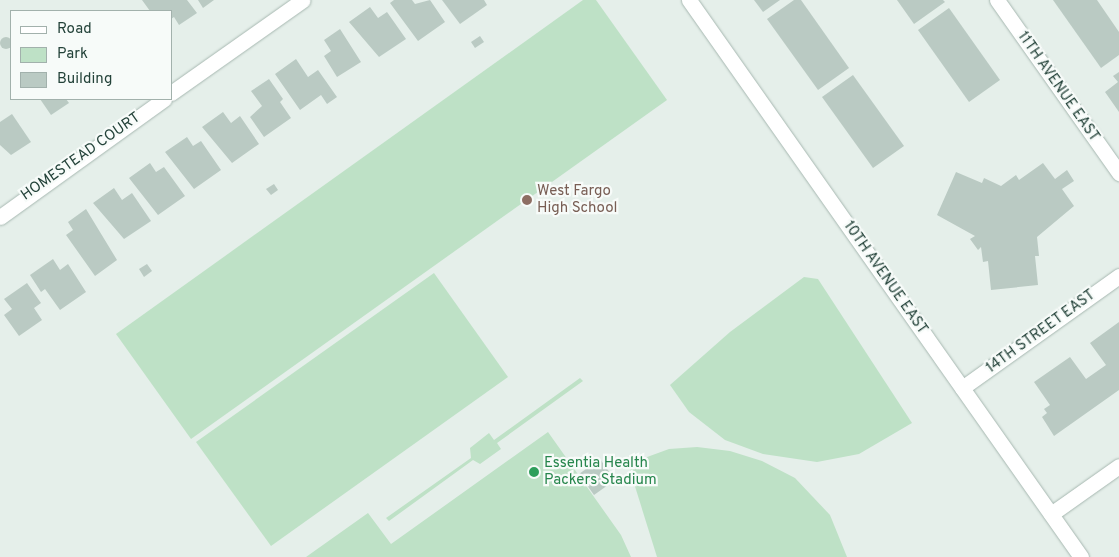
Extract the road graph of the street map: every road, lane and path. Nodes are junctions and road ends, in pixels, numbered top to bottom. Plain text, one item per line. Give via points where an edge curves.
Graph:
1 (303, 0) edge
2 (690, 0) edge
3 (997, 0) edge
4 (172, 92) edge
5 (163, 100) edge
6 (1119, 173) edge
7 (0, 217) edge
8 (1119, 276) edge
9 (962, 388) junction
10 (1119, 466) edge
11 (1051, 514) junction
12 (1081, 557) edge

1 - 4 street
2 - 9 street, 10TH AVENUE EAST
3 - 6 street, 11TH AVENUE EAST
5 - 7 street, HOMESTEAD COURT
8 - 9 street, 14TH STREET EAST
9 - 11 street, 10TH AVENUE EAST
10 - 11 street
11 - 12 street, 10TH AVENUE EAST

